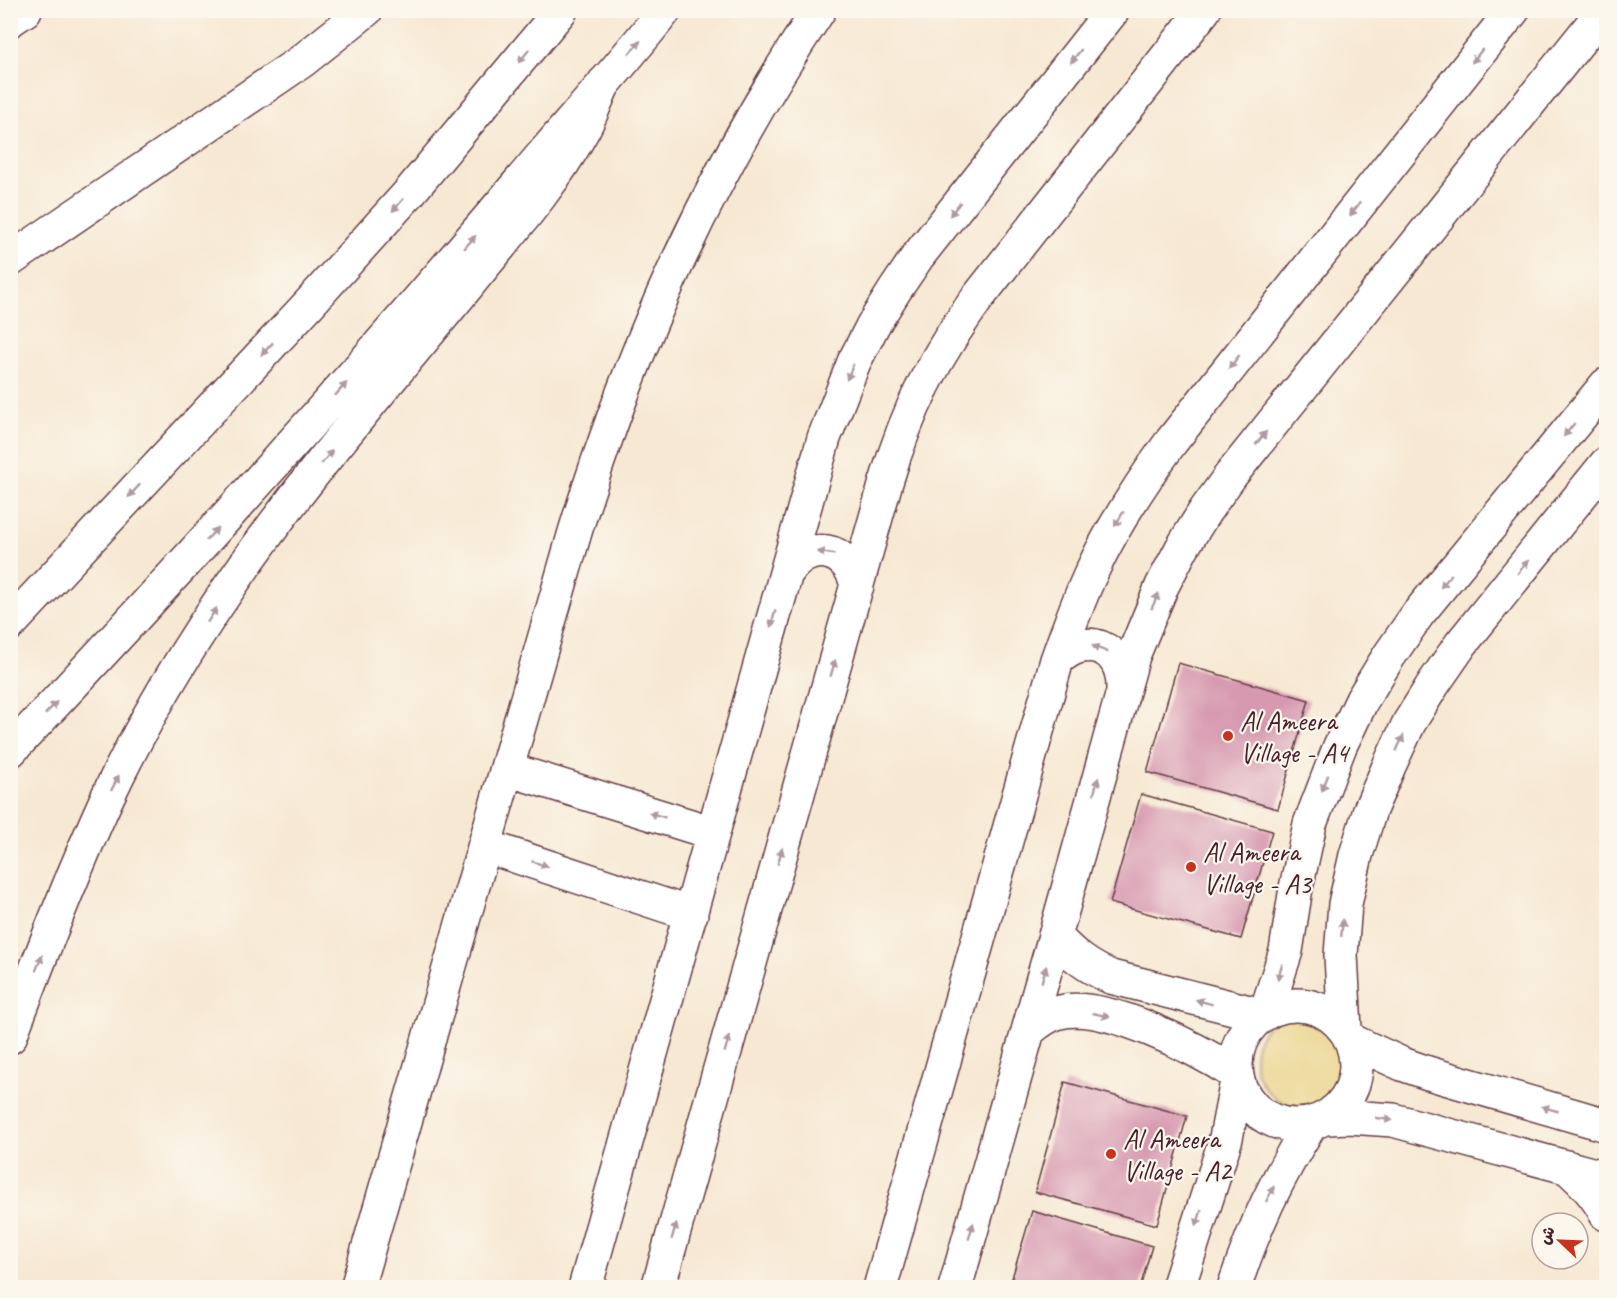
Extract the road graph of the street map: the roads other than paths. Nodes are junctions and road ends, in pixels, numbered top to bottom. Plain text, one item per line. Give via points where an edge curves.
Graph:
1 (25, 10) edge
2 (366, 10) edge
3 (561, 10) edge
4 (665, 10) edge
5 (819, 10) edge
6 (1113, 10) edge
7 (1204, 10) edge
8 (1513, 10) edge
9 (1604, 10) edge
10 (10, 20) edge
11 (604, 83) junction
12 (10, 260) edge
13 (1606, 385) edge
14 (1606, 464) edge
15 (786, 574) junction
16 (856, 586) junction
17 (10, 624) edge
18 (1057, 660) junction
19 (1123, 687) junction
20 (10, 751) edge
21 (507, 769) junction
22 (713, 833) junction
23 (485, 846) junction
24 (691, 914) junction
25 (1055, 936) junction
26 (1264, 1014) junction
27 (1028, 1030) junction
28 (1348, 1035) junction
29 (10, 1037) edge
30 (1237, 1077) junction
31 (1599, 1119) edge
32 (1319, 1121) junction
33 (1566, 1166) junction
34 (1606, 1178) edge
35 (1606, 1214) edge
36 (357, 1287) edge
37 (585, 1287) edge
38 (658, 1287) edge
39 (880, 1287) edge
40 (955, 1287) edge
41 (1178, 1287) edge
42 (1234, 1287) edge

1 - 10 main road
2 - 12 main road via 302,61
3 -> 17 main road via 416,184 309,304
11 -> 4 main road
5 - 21 main road via 719,176 650,321 597,461
6 -> 15 main road via 918,256 873,325 824,438
7 - 16 main road via 979,296 932,367 898,442
8 -> 18 main road via 1142,482 1093,568
19 -> 9 main road via 1162,586 1205,511
20 -> 11 main road via 237,507
29 -> 11 main road via 107,798 178,669 256,550 313,474 560,168 581,134
13 -> 26 main road via 1418,614 1362,700 1310,824 1286,951
28 -> 14 main road via 1341,955 1345,904 1356,855 1389,766 1415,713 1461,644
16 -> 15 main road via 849,565 821,551 810,552 792,564
15 -> 22 main road
38 -> 16 main road
19 -> 18 main road via 1118,663 1101,647 1077,646
18 - 39 main road
25 -> 19 main road
22 -> 21 main road
21 - 23 main road
22 - 24 main road
23 -> 24 main road
23 - 36 main road
24 - 37 main road
26 -> 25 main road via 1214,1005 1111,976 1080,961
27 -> 25 main road
26 - 28 main road via 1280,1006 1309,1005 1335,1018
26 - 30 main road via 1241,1041 1236,1057
27 -> 30 main road via 1060,1012 1085,1011 1169,1037
40 -> 27 main road
31 -> 28 main road via 1428,1073 1393,1060
28 - 32 main road via 1356,1055 1353,1084 1338,1109
30 - 32 main road via 1244,1095 1265,1118 1296,1126
30 -> 41 main road via 1226,1138
32 -> 33 main road via 1360,1117 1393,1120
42 -> 32 main road via 1265,1205 1286,1163
33 - 34 main road
33 - 35 main road via 1585,1182

